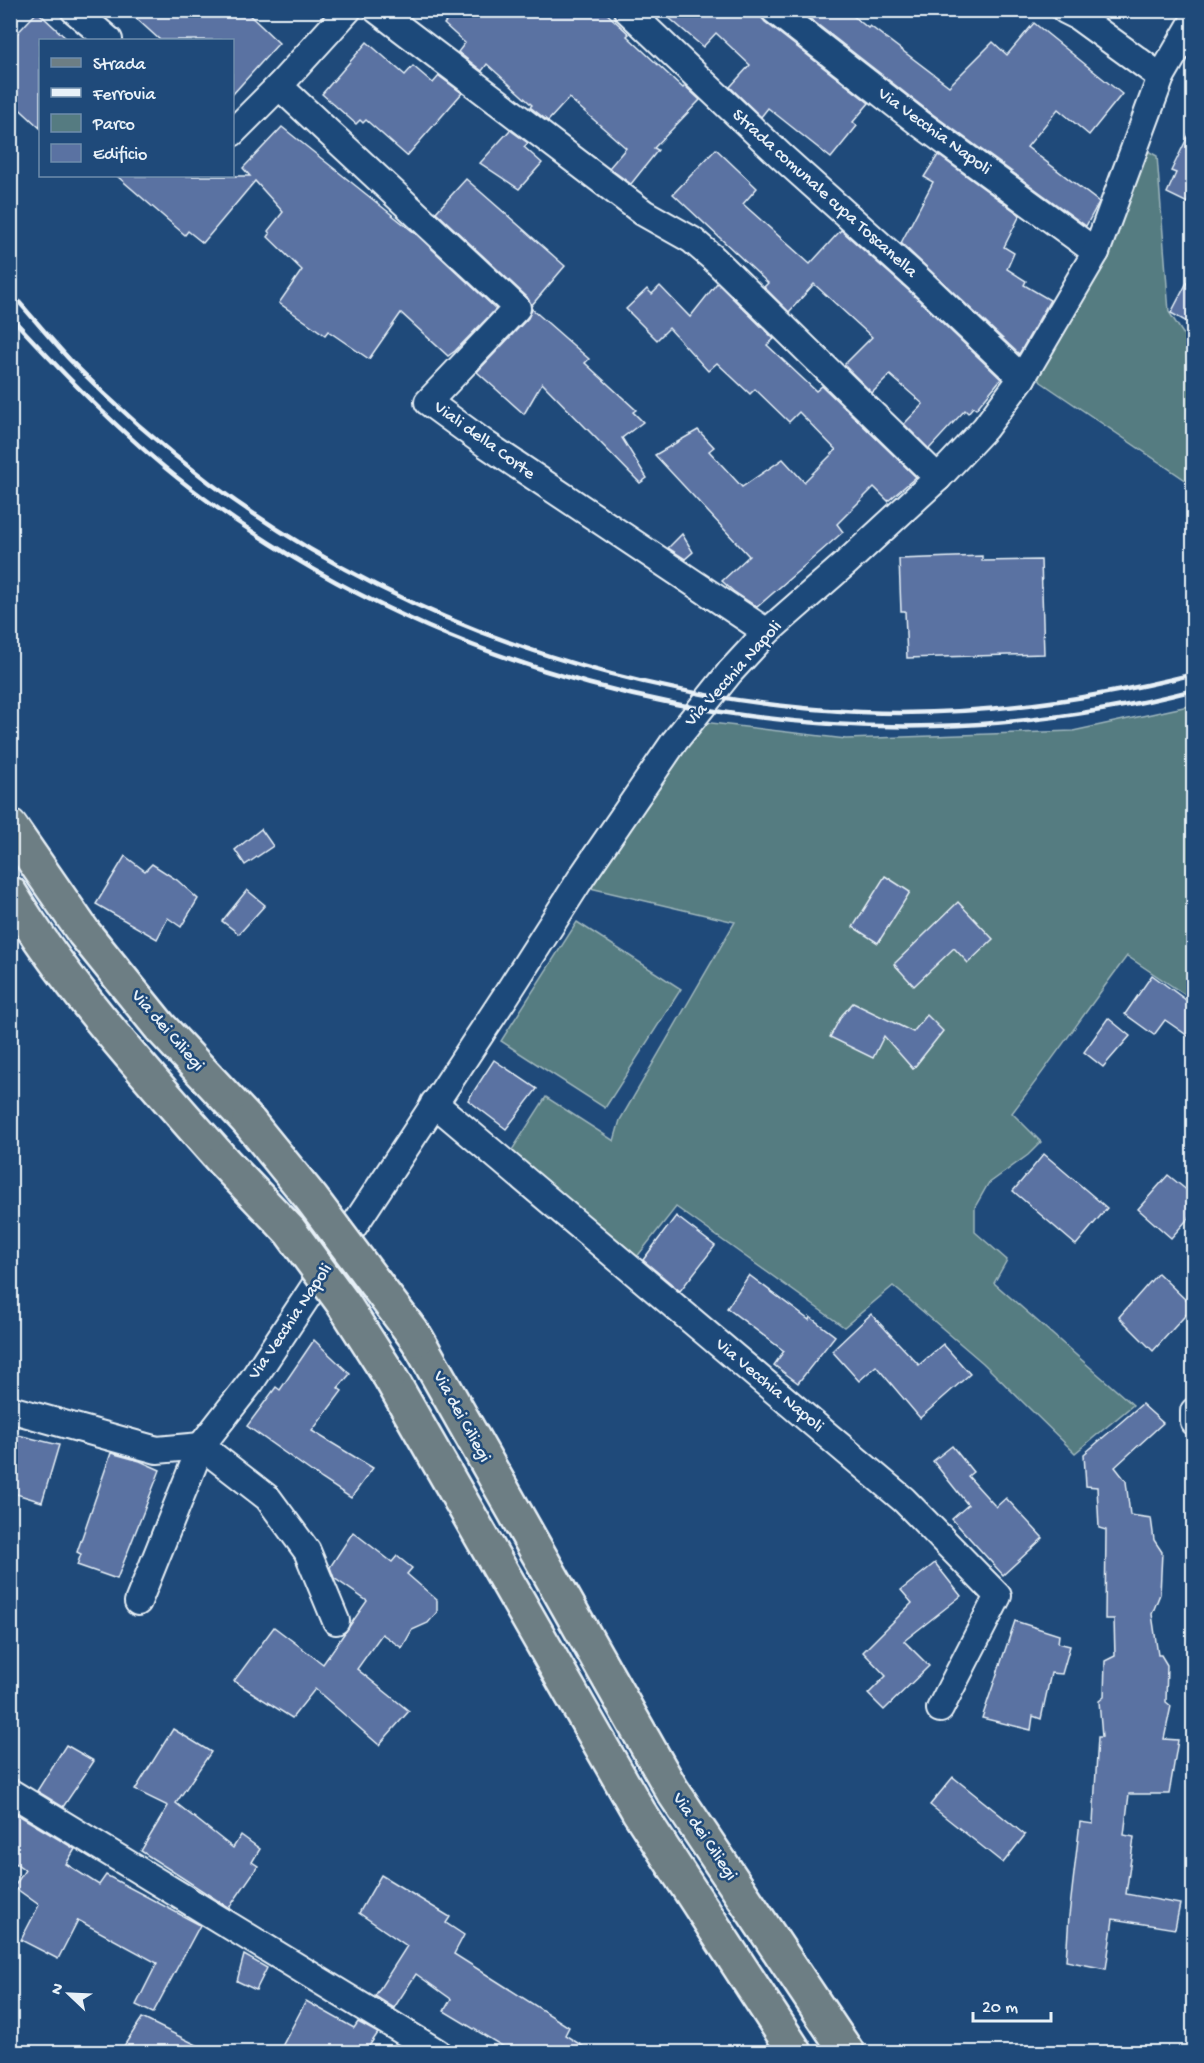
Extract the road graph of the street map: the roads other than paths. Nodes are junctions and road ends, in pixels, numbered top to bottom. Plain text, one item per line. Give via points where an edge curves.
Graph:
1 (74, 10) edge
2 (348, 10) edge
3 (377, 10) edge
4 (627, 10) edge
5 (774, 10) edge
6 (1065, 10) edge
7 (1194, 20) edge
8 (109, 39) edge
9 (1161, 77) junction
10 (279, 86) junction
11 (234, 131) edge
12 (1096, 252) junction
13 (1022, 378) junction
14 (938, 478) junction
15 (766, 632) junction
16 (10, 826) edge
17 (10, 893) edge
18 (434, 1103) junction
19 (10, 1409) edge
20 (1194, 1411) edge
21 (1194, 1422) edge
22 (201, 1446) junction
23 (138, 1602) dead end
24 (336, 1621) dead end
25 (940, 1708) dead end
26 (10, 1792) edge
27 (436, 2052) edge
28 (795, 2052) edge
29 (847, 2052) edge

1 - 8 street
2 - 10 street
3 - 14 street via 644,213 699,246
4 - 13 street, Strada comunale cupa Toscanella
5 - 12 street, Via Vecchia Napoli via 918,122
6 - 9 street
7 - 9 street, Via Vecchia Napoli
9 - 12 street, Via Vecchia Napoli
10 - 11 street
10 - 15 street, Viali della Corte via 517,308 428,402
12 - 13 street, Via Vecchia Napoli
13 - 14 street, Via Vecchia Napoli via 985,428
14 - 15 street, Via Vecchia Napoli
15 - 18 street, Via Vecchia Napoli via 674,742
16 - 29 main road, Via dei Ciliegi, bridge via 84,933 160,1027 249,1122 417,1339 672,1790
17 - 28 main road, bridge via 33,930 133,1059 291,1231 343,1303 389,1375 639,1812
18 - 22 street, Via Vecchia Napoli via 251,1382
18 - 25 street, Via Vecchia Napoli via 904,1500 998,1596
19 - 22 street via 157,1450
20 - 21 street
22 - 23 street, Via Vecchia Napoli
22 - 24 street via 268,1498 308,1551
26 - 27 street

